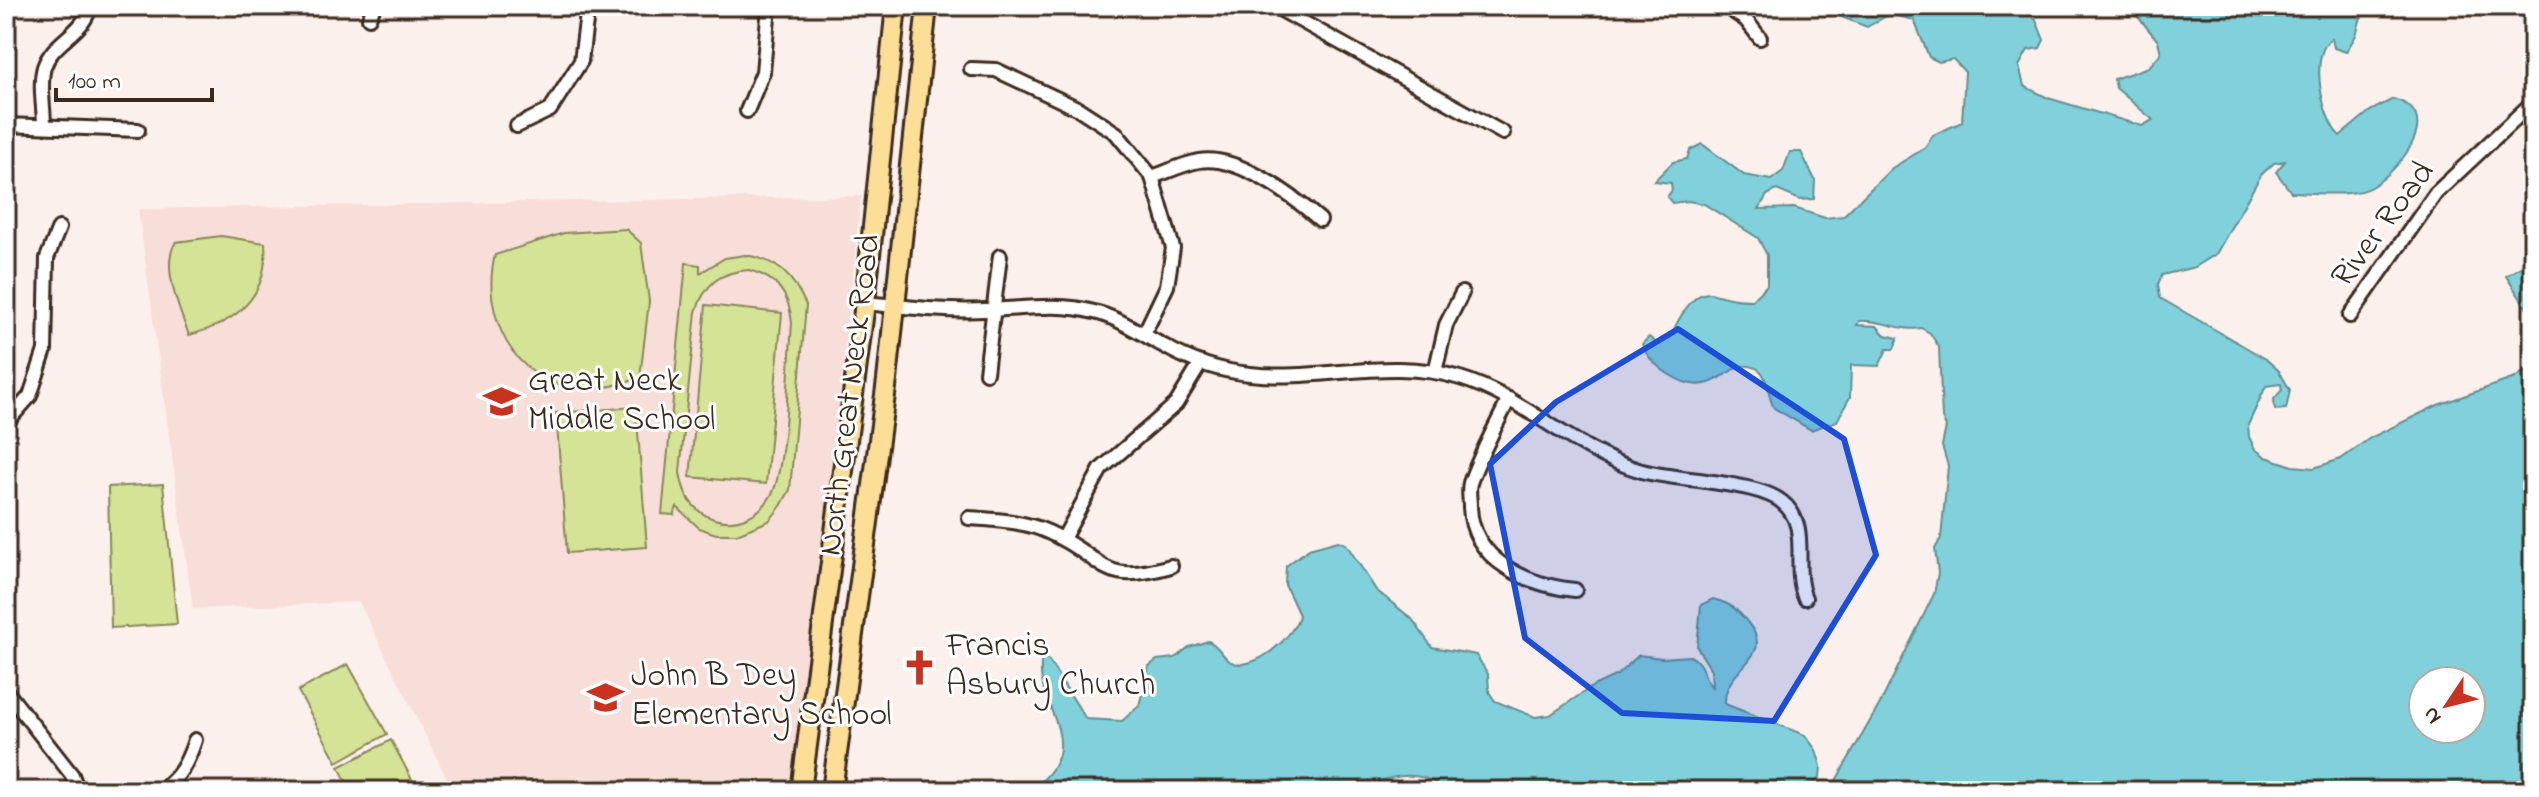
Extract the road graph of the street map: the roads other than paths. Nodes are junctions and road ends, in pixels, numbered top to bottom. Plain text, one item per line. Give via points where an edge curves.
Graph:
1 (90, 6) edge
2 (588, 6) edge
3 (769, 6) edge
4 (896, 6) edge
5 (927, 6) edge
6 (1274, 6) edge
7 (1725, 6) edge
8 (1760, 38) dead end
9 (971, 69) dead end
10 (2533, 102) edge
11 (747, 111) dead end
12 (6, 125) edge
13 (44, 126) junction
14 (517, 126) dead end
15 (138, 130) dead end
16 (1503, 133) dead end
17 (1152, 177) junction
18 (1320, 220) dead end
19 (59, 228) dead end
20 (1000, 256) dead end
21 (1462, 293) dead end
22 (865, 303) junction
23 (896, 306) junction
24 (994, 310) junction
25 (2350, 316) dead end
26 (1144, 334) junction
27 (1201, 363) junction
28 (1435, 372) junction
29 (986, 373) dead end
30 (1509, 399) junction
31 (6, 423) edge
32 (969, 518) dead end
33 (1063, 539) junction
34 (1171, 566) dead end
35 (1575, 590) dead end
36 (1805, 598) dead end
37 (6, 691) edge
38 (195, 740) dead end
39 (78, 791) edge
40 (159, 791) edge
41 (801, 791) edge
42 (832, 791) edge

1 - 13 street via 84,22 53,50 44,69
2 - 14 street via 581,61 550,110
3 - 11 street via 763,72
4 - 22 main road, North Great Neck Road
5 - 23 main road, North Great Neck Road
6 - 16 street
7 - 8 street
9 - 17 street via 996,70 1079,109 1116,133
10 - 25 street, River Road via 2436,193
12 - 13 street
13 - 15 street
17 - 18 street via 1201,160 1229,164 1289,193
17 - 26 street via 1173,248 1167,286
19 - 31 street via 47,258 45,350 30,396
20 - 24 street
21 - 28 street via 1446,325
22 - 23 street
22 - 41 main road, North Great Neck Road
23 - 24 street
23 - 42 main road, North Great Neck Road
24 - 26 street via 1072,307 1108,316
24 - 29 street
26 - 27 street
27 - 28 street via 1269,376 1374,368
27 - 33 street via 1176,404 1101,469
28 - 30 street
30 - 35 street via 1469,486 1471,529 1487,553 1511,570 1543,587
30 - 36 street via 1615,462 1761,491 1781,501 1798,524
32 - 33 street via 1023,524
33 - 34 street via 1117,574
37 - 39 street via 72,775
38 - 40 street via 186,765

